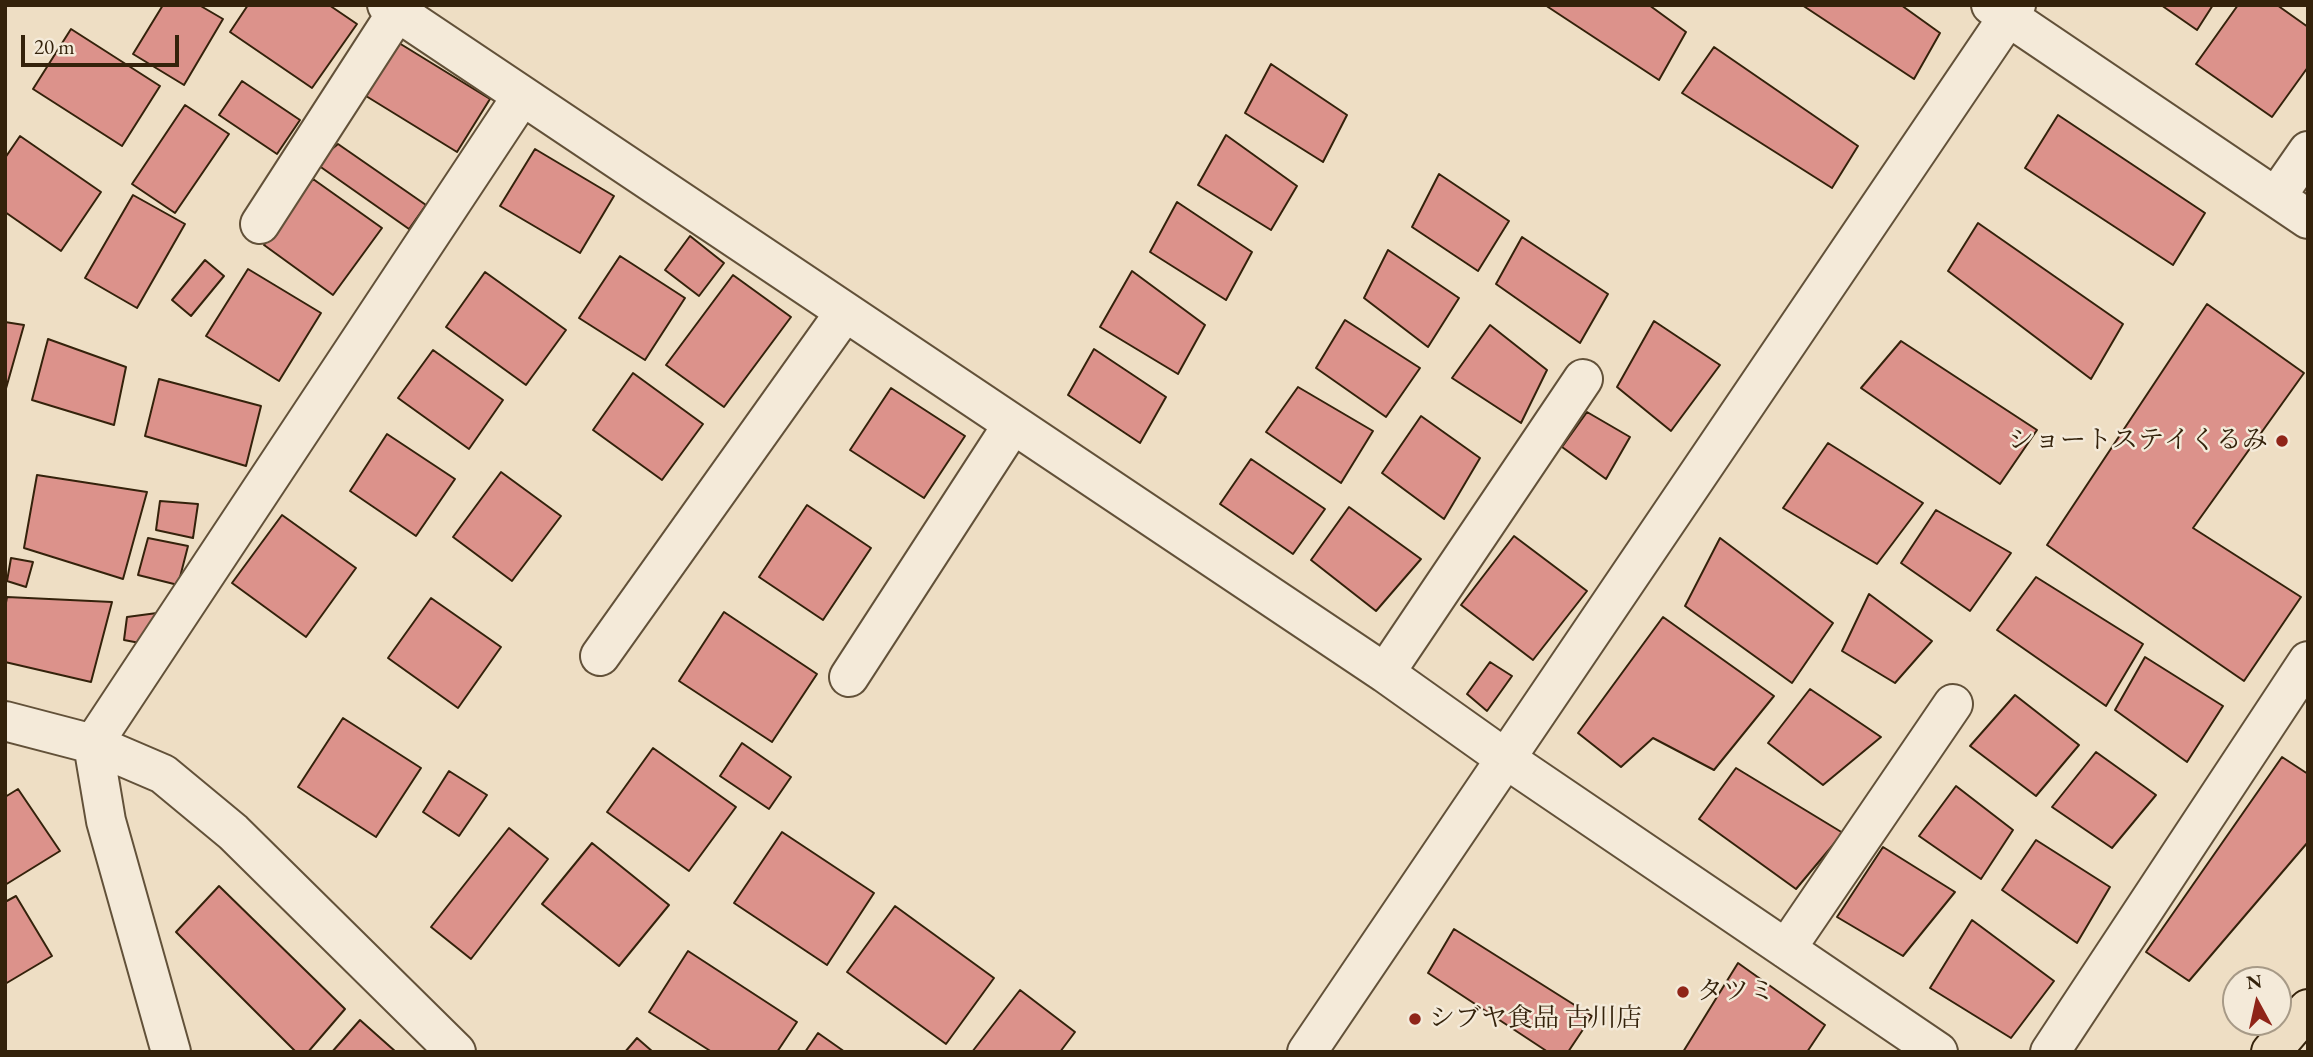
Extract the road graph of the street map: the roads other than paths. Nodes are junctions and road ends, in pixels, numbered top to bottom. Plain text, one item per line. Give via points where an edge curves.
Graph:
1 (392, 8) edge
2 (2005, 9) edge
3 (522, 96) junction
4 (2308, 151) edge
5 (2276, 197) junction
6 (2308, 219) edge
7 (260, 223) dead end
8 (845, 312) junction
9 (1583, 379) dead end
10 (1013, 424) junction
11 (600, 656) dead end
12 (2308, 661) edge
13 (1385, 673) junction
14 (849, 677) dead end
15 (1954, 704) dead end
16 (5, 721) edge
17 (93, 744) junction
18 (1506, 759) junction
19 (1786, 949) junction
20 (2308, 1009) edge
21 (171, 1052) edge
22 (456, 1052) edge
23 (1307, 1052) edge
24 (1938, 1052) edge
25 (2050, 1052) edge
26 (2271, 1052) edge

1 - 3 street
1 - 7 street
2 - 5 street
2 - 18 street
3 - 8 street
3 - 17 street
4 - 5 street
5 - 6 street
8 - 10 street
8 - 11 street
9 - 13 street
10 - 13 street
10 - 14 street
12 - 25 street
13 - 18 street
15 - 19 street
16 - 17 street
17 - 21 street via 106,821
17 - 22 street via 163,774 233,832
18 - 19 street
18 - 23 street
19 - 24 street
20 - 26 highway

